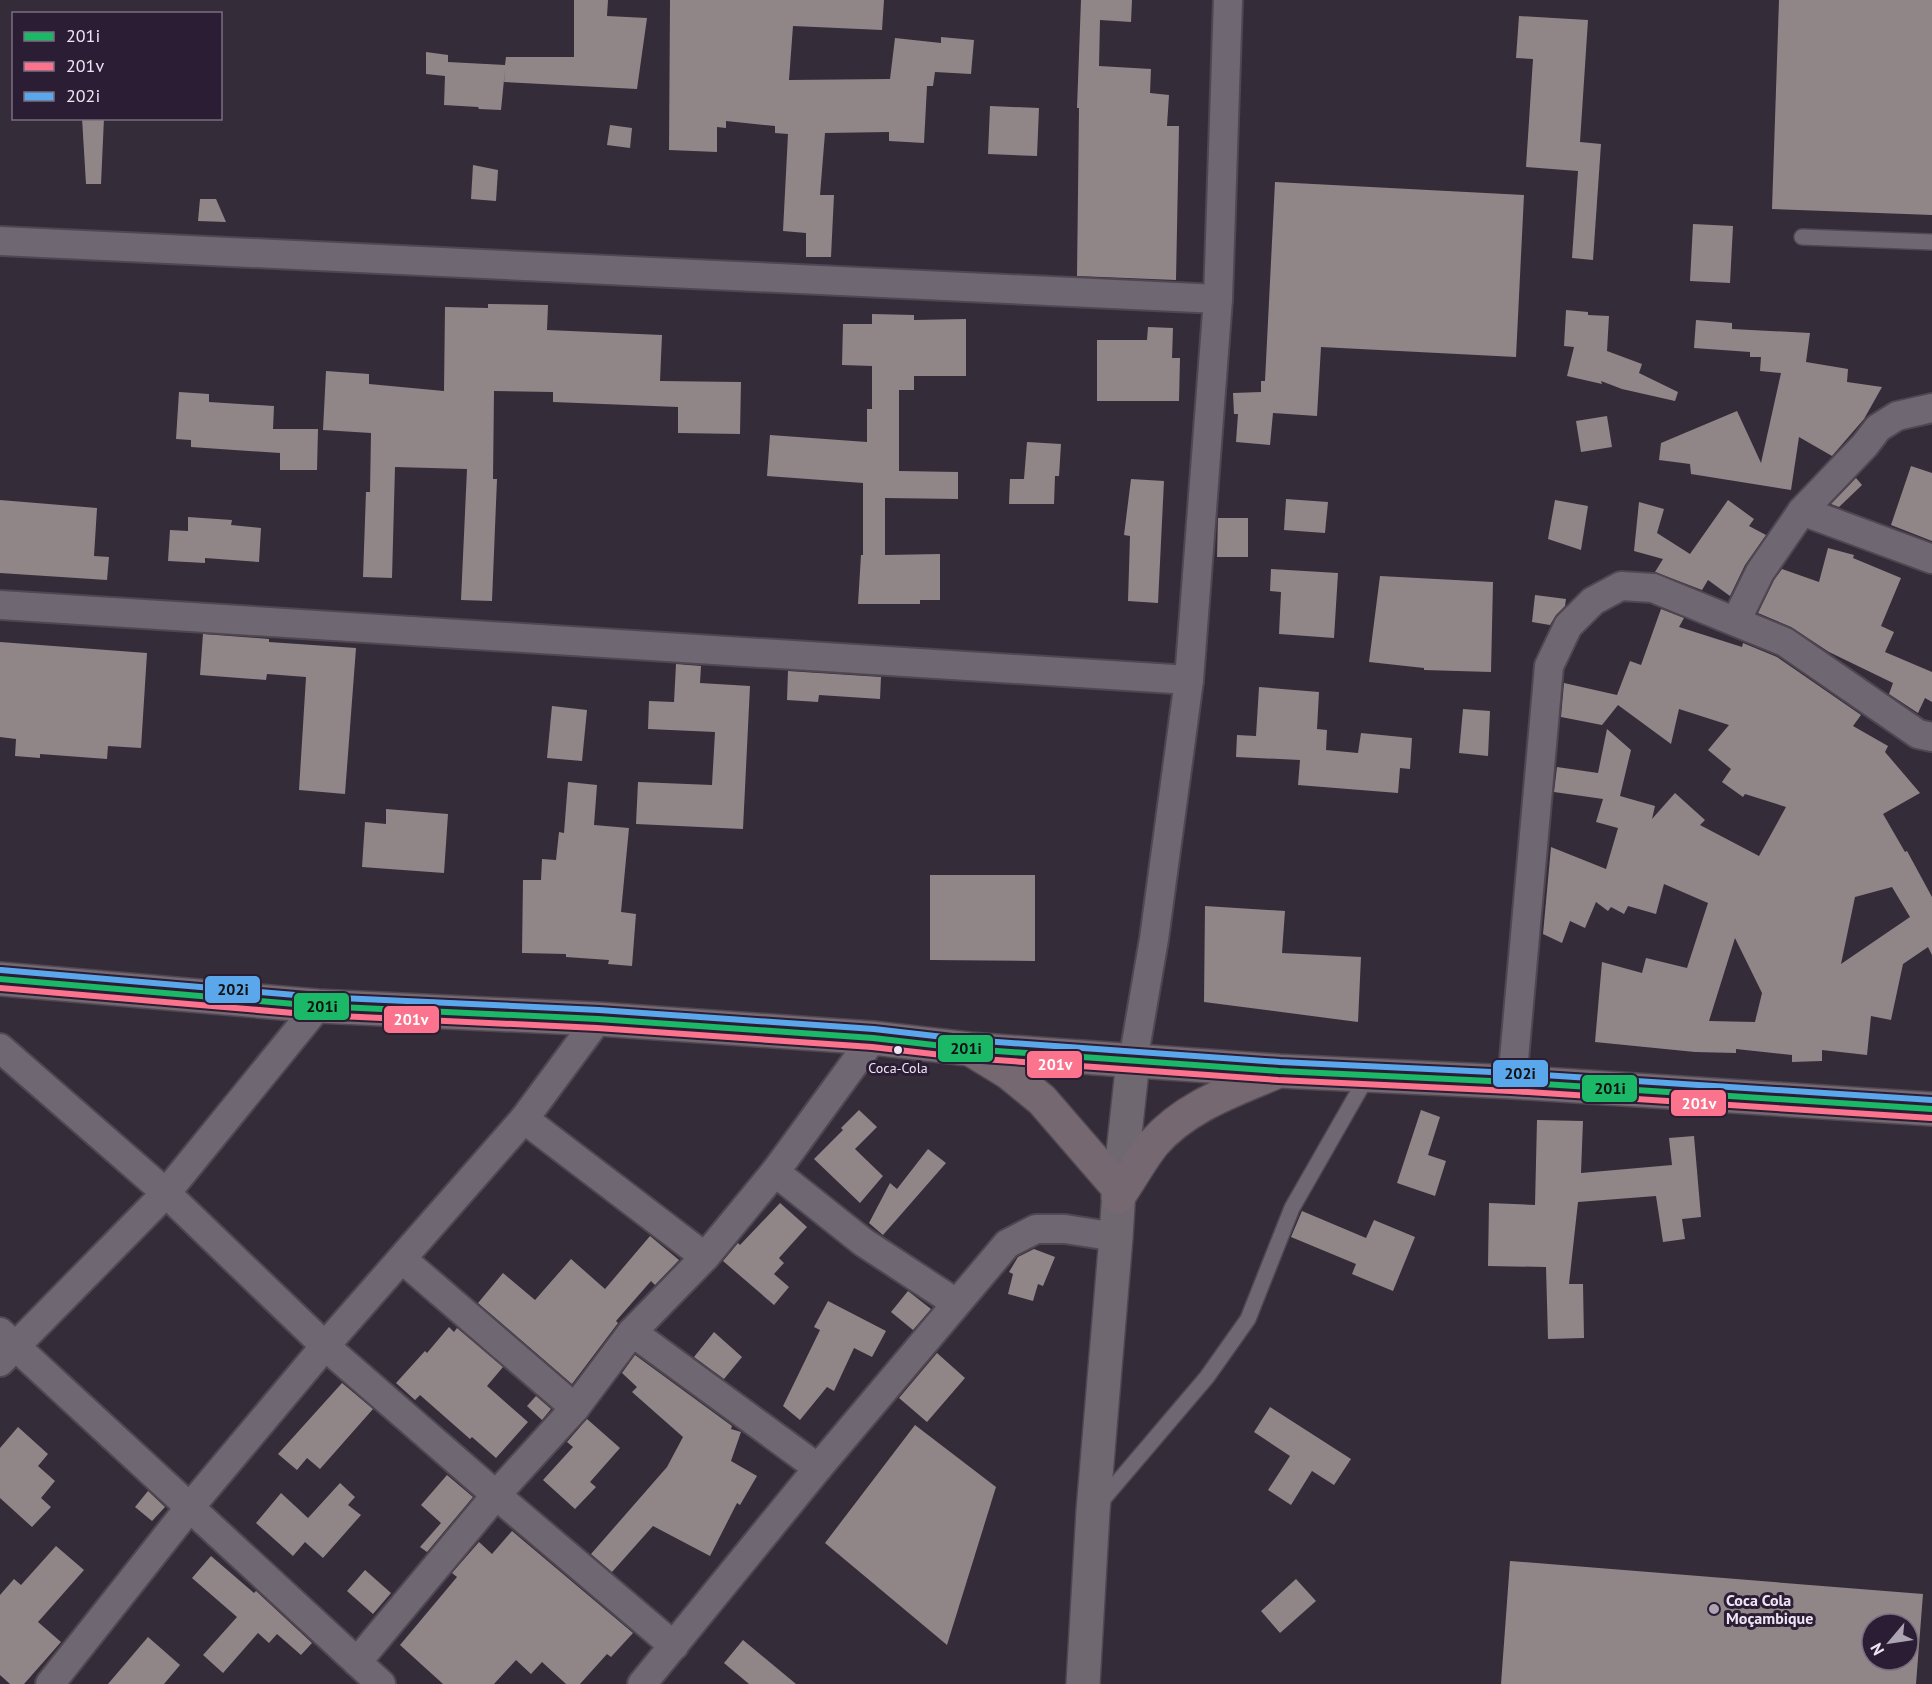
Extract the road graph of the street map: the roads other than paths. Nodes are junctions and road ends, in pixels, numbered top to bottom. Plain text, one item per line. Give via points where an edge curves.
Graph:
1 (1228, 0) edge
2 (1802, 237) dead end
3 (0, 241) edge
4 (1932, 242) edge
5 (1218, 299) junction
6 (1932, 408) edge
7 (1802, 511) junction
8 (1932, 559) edge
9 (0, 605) edge
10 (1736, 621) junction
11 (1188, 680) junction
12 (1932, 737) edge
13 (0, 979) edge
14 (318, 1006) junction
15 (598, 1019) junction
16 (873, 1038) junction
17 (0, 1048) edge
18 (969, 1049) junction
19 (1133, 1060) junction
20 (1279, 1071) junction
21 (1368, 1074) junction
22 (1512, 1082) junction
23 (1932, 1109) edge
24 (524, 1119) junction
25 (775, 1173) junction
26 (166, 1193) junction
27 (1118, 1193) junction
28 (1116, 1237) junction
29 (705, 1257) junction
30 (402, 1258) junction
31 (956, 1303) junction
32 (632, 1332) junction
33 (5, 1346) edge
34 (325, 1346) junction
35 (575, 1408) junction
36 (818, 1468) junction
37 (496, 1496) junction
38 (190, 1507) junction
39 (1094, 1511) junction
40 (674, 1646) junction
41 (357, 1662) junction
42 (50, 1684) edge
43 (381, 1684) edge
44 (642, 1684) edge
45 (1083, 1684) edge

1 - 5 street
2 - 4 lane
3 - 5 street
5 - 11 street
6 - 7 street via 1897,416 1878,428
7 - 8 street
7 - 10 street via 1760,572
9 - 11 street
10 - 12 street via 1785,642 1918,734
10 - 22 street via 1653,588 1621,586 1593,601 1568,626 1549,666
11 - 19 street via 1154,939
13 - 14 main road
14 - 15 main road
14 - 26 street
15 - 16 main road
15 - 24 street
16 - 18 main road
16 - 25 street
17 - 26 street
18 - 19 main road
18 - 27 main road via 1009,1073 1042,1100
19 - 20 main road
19 - 27 main road
20 - 21 main road
20 - 27 main road via 1182,1117 1154,1143
21 - 22 main road
21 - 39 lane via 1292,1208 1248,1319 1208,1377
22 - 23 main road
24 - 29 street
24 - 30 street
25 - 29 street
25 - 31 street via 863,1242
26 - 33 street
26 - 34 street
27 - 28 main road
28 - 31 street via 1036,1229 1007,1244
28 - 39 main road
29 - 32 street
30 - 34 street
30 - 35 street
31 - 36 street
32 - 35 street
32 - 36 street
33 - 38 street
34 - 37 street
34 - 38 street
35 - 37 street
36 - 40 street
37 - 40 street
37 - 41 street
38 - 41 street
38 - 42 street
39 - 45 main road
40 - 44 street
41 - 43 street

